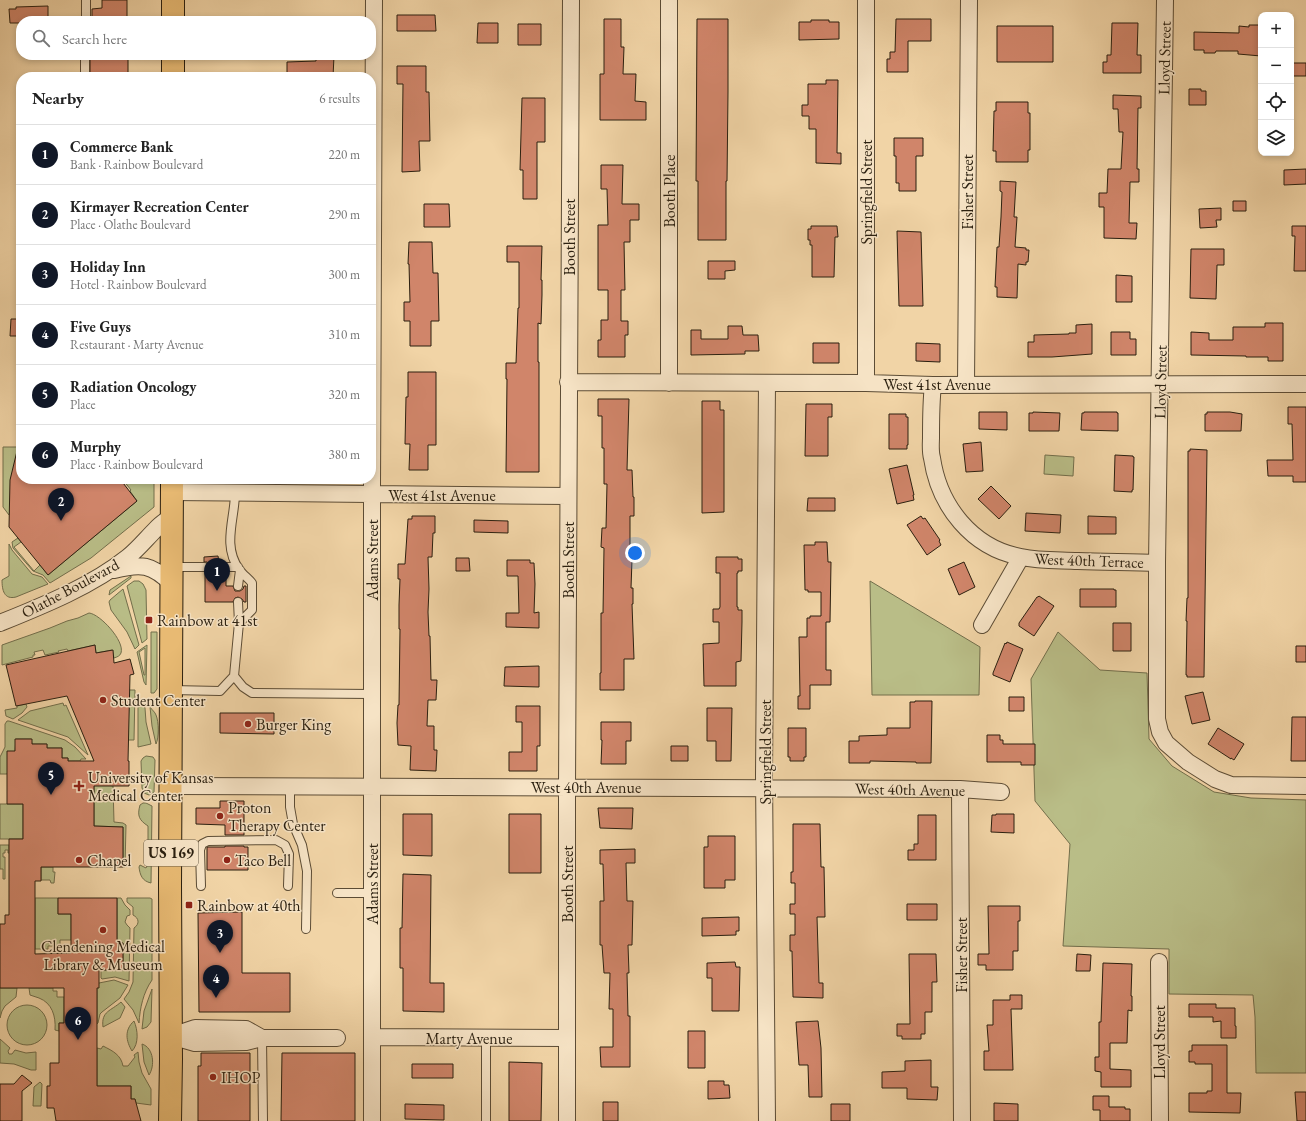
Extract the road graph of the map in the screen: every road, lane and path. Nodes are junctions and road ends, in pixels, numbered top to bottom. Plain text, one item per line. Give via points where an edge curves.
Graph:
1 (173, 0) edge
2 (374, 0) edge
3 (571, 0) edge
4 (669, 0) edge
5 (866, 0) edge
6 (969, 0) edge
7 (1165, 0) edge
8 (86, 3) edge
9 (86, 16) edge
10 (173, 16) edge
11 (374, 16) edge
12 (86, 60) edge
13 (173, 60) edge
14 (374, 60) edge
15 (85, 72) edge
16 (173, 72) edge
17 (373, 72) edge
18 (568, 382) junction
19 (669, 383) junction
20 (767, 383) junction
21 (866, 383) junction
22 (966, 384) junction
23 (1160, 384) junction
24 (1306, 384) edge
25 (933, 385) junction
26 (372, 484) edge
27 (172, 485) edge
28 (235, 493) junction
29 (372, 494) junction
30 (568, 496) junction
31 (172, 516) junction
32 (1021, 557) junction
33 (1157, 563) junction
34 (204, 567) dead end
35 (219, 567) dead end
36 (239, 569) junction
37 (107, 572) junction
38 (172, 576) junction
39 (238, 586) dead end
40 (238, 602) dead end
41 (0, 623) edge
42 (239, 623) junction
43 (982, 625) dead end
44 (234, 676) junction
45 (171, 690) junction
46 (372, 694) junction
47 (171, 786) junction
48 (1306, 786) edge
49 (290, 787) junction
50 (372, 787) junction
51 (567, 787) junction
52 (764, 788) junction
53 (960, 789) junction
54 (1001, 792) dead end
55 (201, 886) dead end
56 (288, 886) dead end
57 (337, 893) dead end
58 (372, 893) junction
59 (306, 928) dead end
60 (1158, 962) dead end
61 (171, 1036) junction
62 (372, 1037) junction
63 (262, 1038) junction
64 (337, 1038) dead end
65 (486, 1038) junction
66 (566, 1038) junction
67 (170, 1121) edge
68 (263, 1121) edge
69 (372, 1121) edge
70 (486, 1121) edge
71 (567, 1121) edge
72 (767, 1121) edge
73 (962, 1121) edge
74 (1160, 1121) edge

1 - 10 main road
2 - 11 street, Adams Street
3 - 18 street, Booth Street
4 - 19 street, Booth Place
5 - 21 street, Springfield Street
6 - 22 street, Fisher Street
7 - 23 street, Lloyd Street
8 - 9 lane
12 - 15 lane
13 - 16 main road
14 - 17 street, Adams Street
18 - 19 street, West 41st Avenue
18 - 30 street, Booth Street
19 - 20 street, West 41st Avenue
20 - 21 street, West 41st Avenue
20 - 52 street, Springfield Street
21 - 25 street, West 41st Avenue
22 - 23 street, West 41st Avenue
22 - 25 street, West 41st Avenue
23 - 24 street, West 41st Avenue
23 - 33 street, Lloyd Street
25 - 32 street via 931,457 938,484 948,507 969,531 984,542
26 - 29 street, Adams Street
27 - 28 street, West 41st Avenue
27 - 31 main road, US 169
28 - 29 street, West 41st Avenue
28 - 36 lane via 230,530 232,554
29 - 30 street, West 41st Avenue
29 - 46 street, Adams Street
30 - 51 street, Booth Street
31 - 37 street, Olathe Boulevard via 141,546
31 - 38 main road, US 169
32 - 33 street, West 40th Terrace
32 - 43 street
33 - 48 street, Lloyd Street via 1157,719 1166,743 1215,779 1231,785
34 - 38 lane
35 - 36 lane
36 - 39 lane
36 - 42 lane via 252,583 252,610
37 - 38 street via 140,565
37 - 41 street, Olathe Boulevard via 45,604
38 - 45 main road, US 169
40 - 42 lane
42 - 44 lane
44 - 45 lane via 220,691
44 - 46 lane via 252,693
45 - 47 main road, US 169
46 - 50 street, Adams Street
47 - 49 street, West 40th Avenue
47 - 61 main road, US 169
49 - 50 street, West 40th Avenue
49 - 59 lane via 293,824 302,845 307,871
50 - 51 street, West 40th Avenue
50 - 58 street, Adams Street
51 - 52 street, West 40th Avenue
51 - 66 street, Booth Street
52 - 53 street, West 40th Avenue
52 - 72 street, Springfield Street
53 - 54 street, West 40th Avenue
53 - 73 street, Fisher Street
55 - 56 lane via 202,844 208,841 276,840 285,845 289,854
57 - 58 lane
58 - 62 street, Adams Street
60 - 74 street, Lloyd Street
61 - 63 street via 195,1043 246,1042
61 - 67 main road, US 169
62 - 65 street, Marty Avenue
62 - 69 street, Adams Street
63 - 64 street
63 - 68 lane
65 - 66 street, Marty Avenue
65 - 70 lane
66 - 71 street, Booth Street

